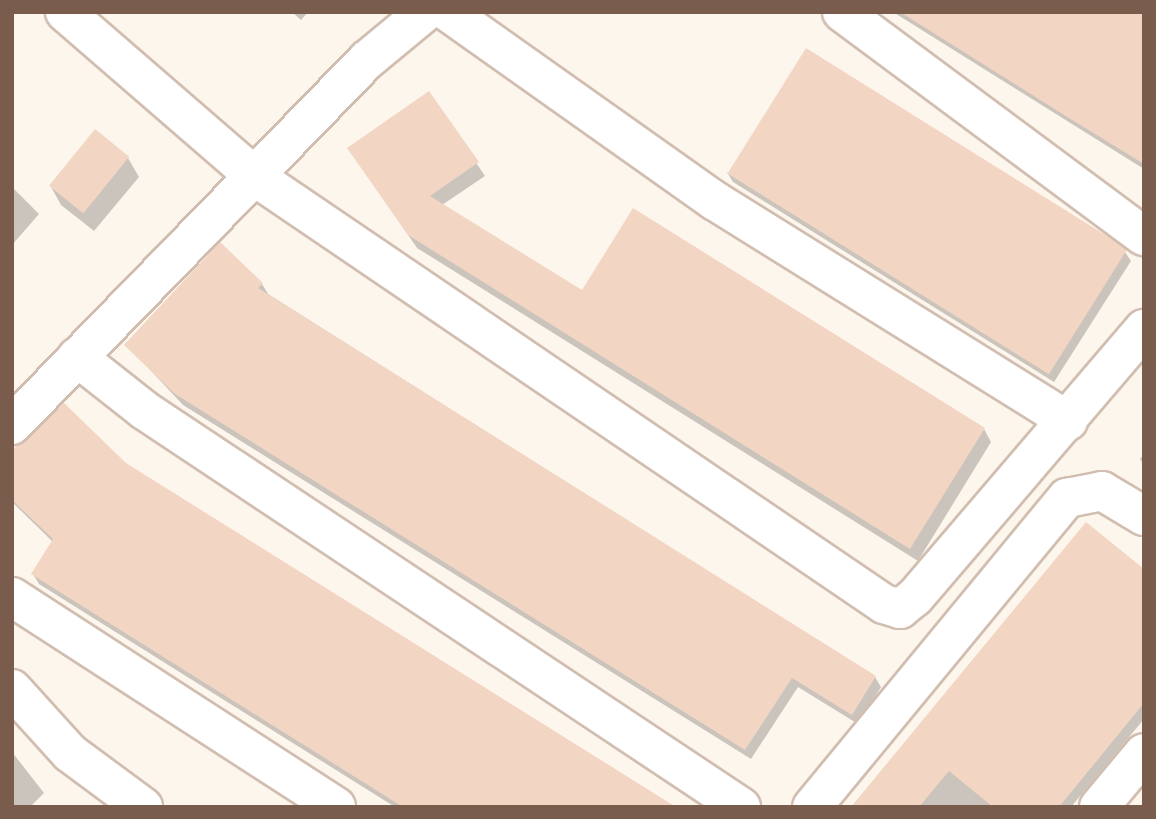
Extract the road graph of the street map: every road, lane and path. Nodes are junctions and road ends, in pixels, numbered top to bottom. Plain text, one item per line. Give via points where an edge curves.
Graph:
1 (65, 12) edge
2 (425, 12) edge
3 (448, 12) edge
4 (842, 12) edge
5 (242, 166) junction
6 (1144, 236) edge
7 (1144, 329) edge
8 (77, 357) junction
9 (1068, 421) junction
10 (12, 425) edge
11 (1144, 516) edge
12 (12, 597) edge
13 (18, 709) edge
14 (70, 753) junction
15 (1142, 758) edge
16 (98, 807) edge
17 (143, 807) edge
18 (336, 807) edge
19 (741, 807) edge
20 (812, 807) edge
21 (1099, 807) edge

1 - 5 street
2 - 5 street
3 - 9 street via 715,201
4 - 6 street
5 - 8 street
5 - 9 street via 884,604 900,609
7 - 9 street
8 - 10 street
8 - 19 street via 369,562
11 - 20 street via 1102,491 1067,498
12 - 18 street
13 - 14 street
14 - 16 street
14 - 17 street
15 - 21 street

